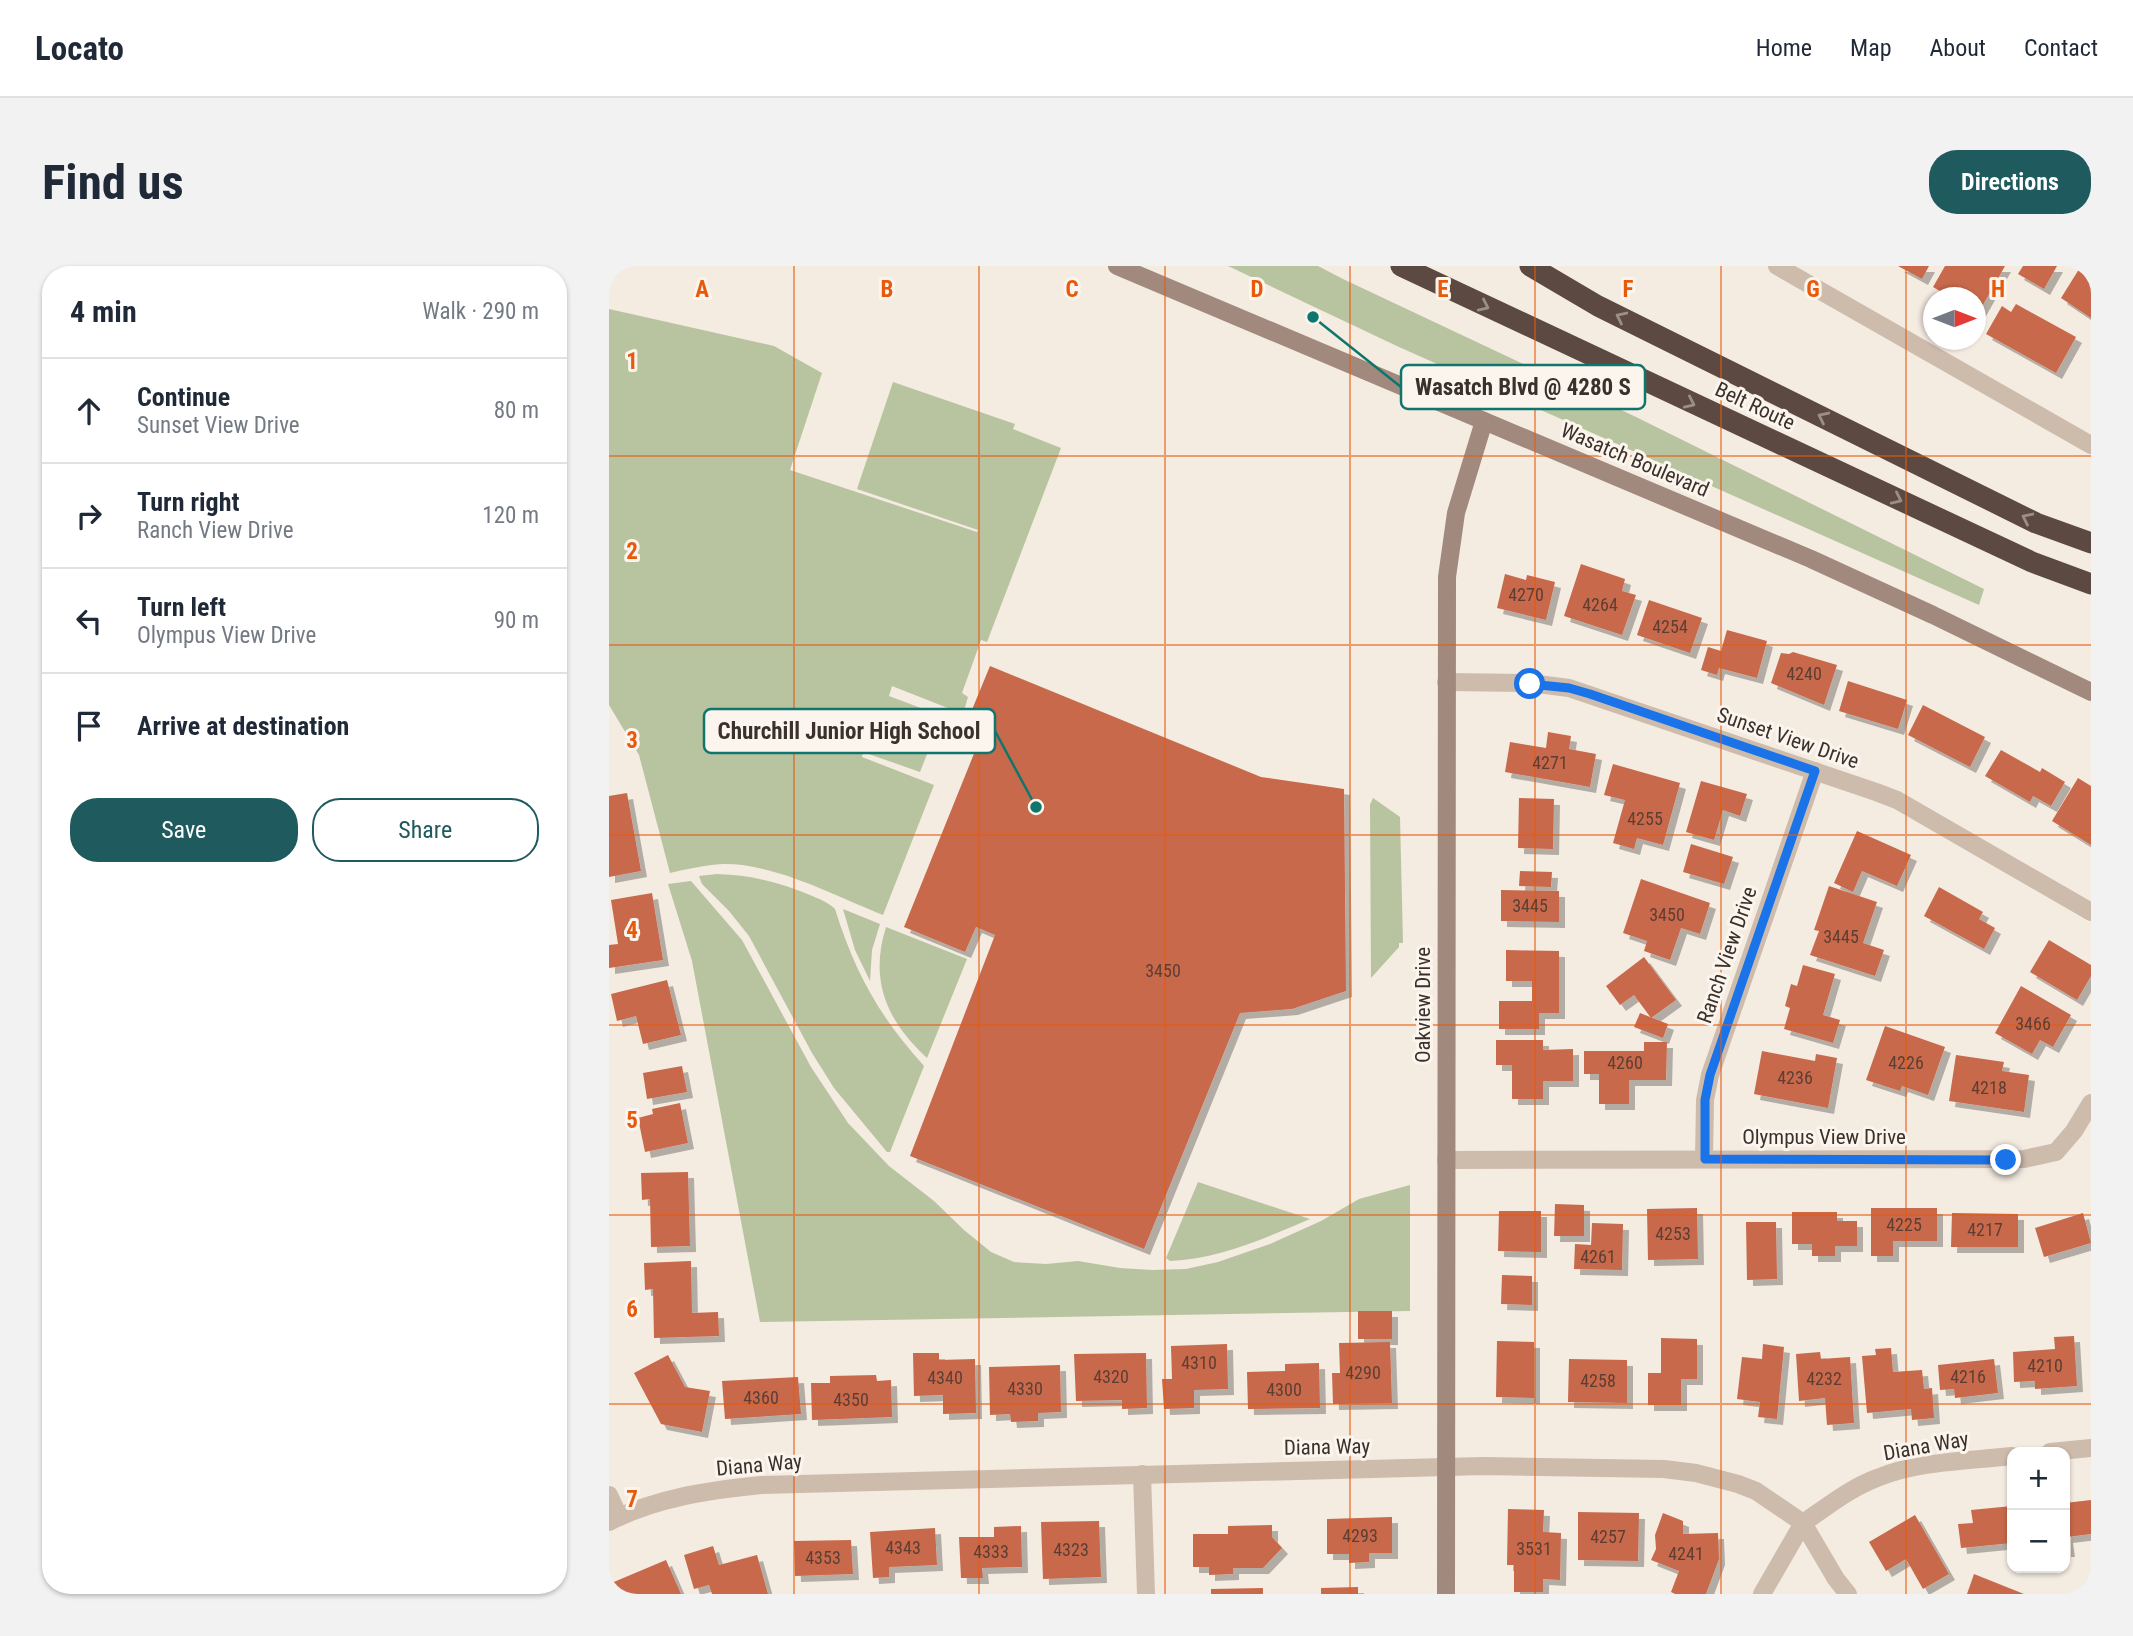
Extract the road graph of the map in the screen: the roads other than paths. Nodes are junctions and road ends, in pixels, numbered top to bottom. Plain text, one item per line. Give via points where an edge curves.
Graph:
1 (1117, 266) edge
2 (1401, 266) edge
3 (1530, 266) edge
4 (1777, 266) edge
5 (1484, 421) junction
6 (2089, 440) edge
7 (2091, 543) edge
8 (2032, 562) junction
9 (2091, 584) edge
10 (2091, 590) edge
11 (1446, 682) junction
12 (2091, 692) edge
13 (1815, 771) junction
14 (2091, 912) edge
15 (2091, 1103) edge
16 (1705, 1159) junction
17 (1446, 1160) junction
18 (2091, 1448) edge
19 (2070, 1450) edge
20 (2007, 1457) edge
21 (1445, 1467) junction
22 (1142, 1474) junction
23 (609, 1495) edge
24 (614, 1520) edge
25 (1803, 1523) junction
26 (1146, 1594) edge
27 (1446, 1594) edge
28 (1762, 1594) edge
29 (1848, 1594) edge

1 - 5 street, Wasatch Boulevard
2 -> 8 highway, Belt Route
7 -> 3 highway, Belt Route via 2036,523 1598,306
4 - 6 street
5 - 11 street, Oakview Drive via 1456,513 1449,555
5 - 12 street, Wasatch Boulevard via 1811,559
8 - 9 highway, Belt Route
8 - 10 highway
11 - 13 street, Sunset View Drive via 1569,688
11 - 17 street, Oakview Drive
13 - 14 street, Sunset View Drive via 1897,800
13 - 16 street, Ranch View Drive via 1710,1075 1705,1100
15 - 16 street, Olympus View Drive via 2066,1142 2041,1157
16 - 17 street, Olympus View Drive
17 - 21 street, Oakview Drive
18 - 19 street
20 - 25 street, Diana Way via 1923,1466 1878,1477
21 - 22 street, Diana Way
21 - 25 street, Diana Way via 1696,1473 1756,1491
21 - 27 street, Oakview Drive
22 - 24 street, Diana Way via 761,1485 658,1503
22 - 26 street
23 - 24 street
25 - 28 street
25 - 29 street

